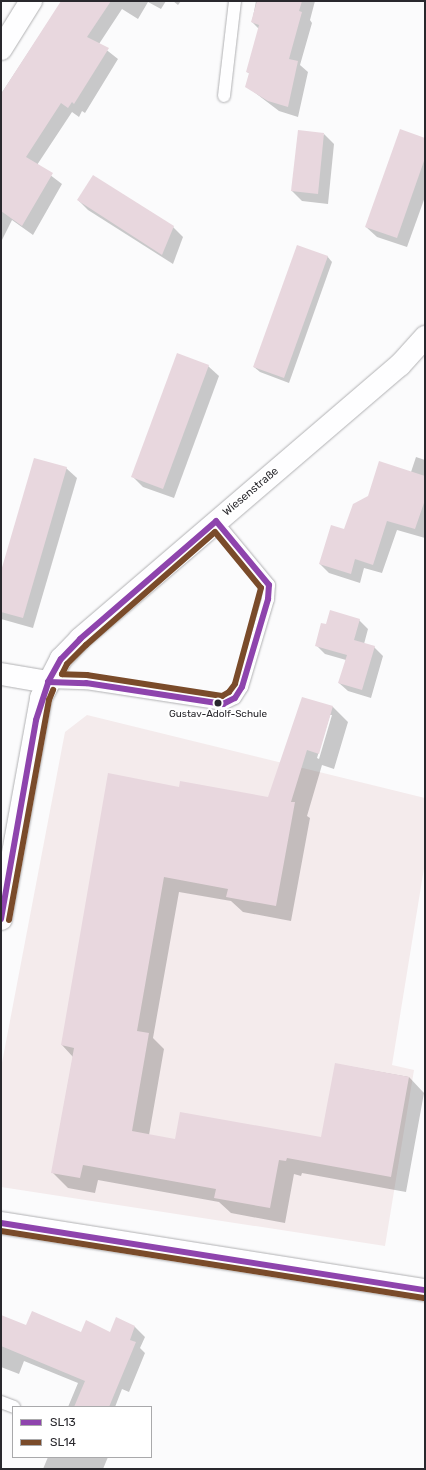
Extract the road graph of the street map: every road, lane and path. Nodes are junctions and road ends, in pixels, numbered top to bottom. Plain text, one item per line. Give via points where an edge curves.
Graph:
1 (31, 1) edge
2 (235, 1) edge
3 (1, 49) edge
4 (224, 96) dead end
5 (425, 337) edge
6 (216, 521) junction
7 (1, 674) edge
8 (48, 682) junction
9 (1, 919) edge
10 (1, 1223) edge
11 (425, 1290) edge
12 (1, 1402) edge
13 (12, 1406) edge

1 - 3 street
2 - 4 lane
5 - 6 street, Wiesenstraße via 400,365
6 - 8 street, Wiesenstraße via 80,639 61,659
6 - 8 lane via 269,585 268,599 242,687 235,698 223,704 86,683
7 - 8 street
8 - 9 street, Wiesenstraße via 36,720
10 - 11 street
12 - 13 lane

